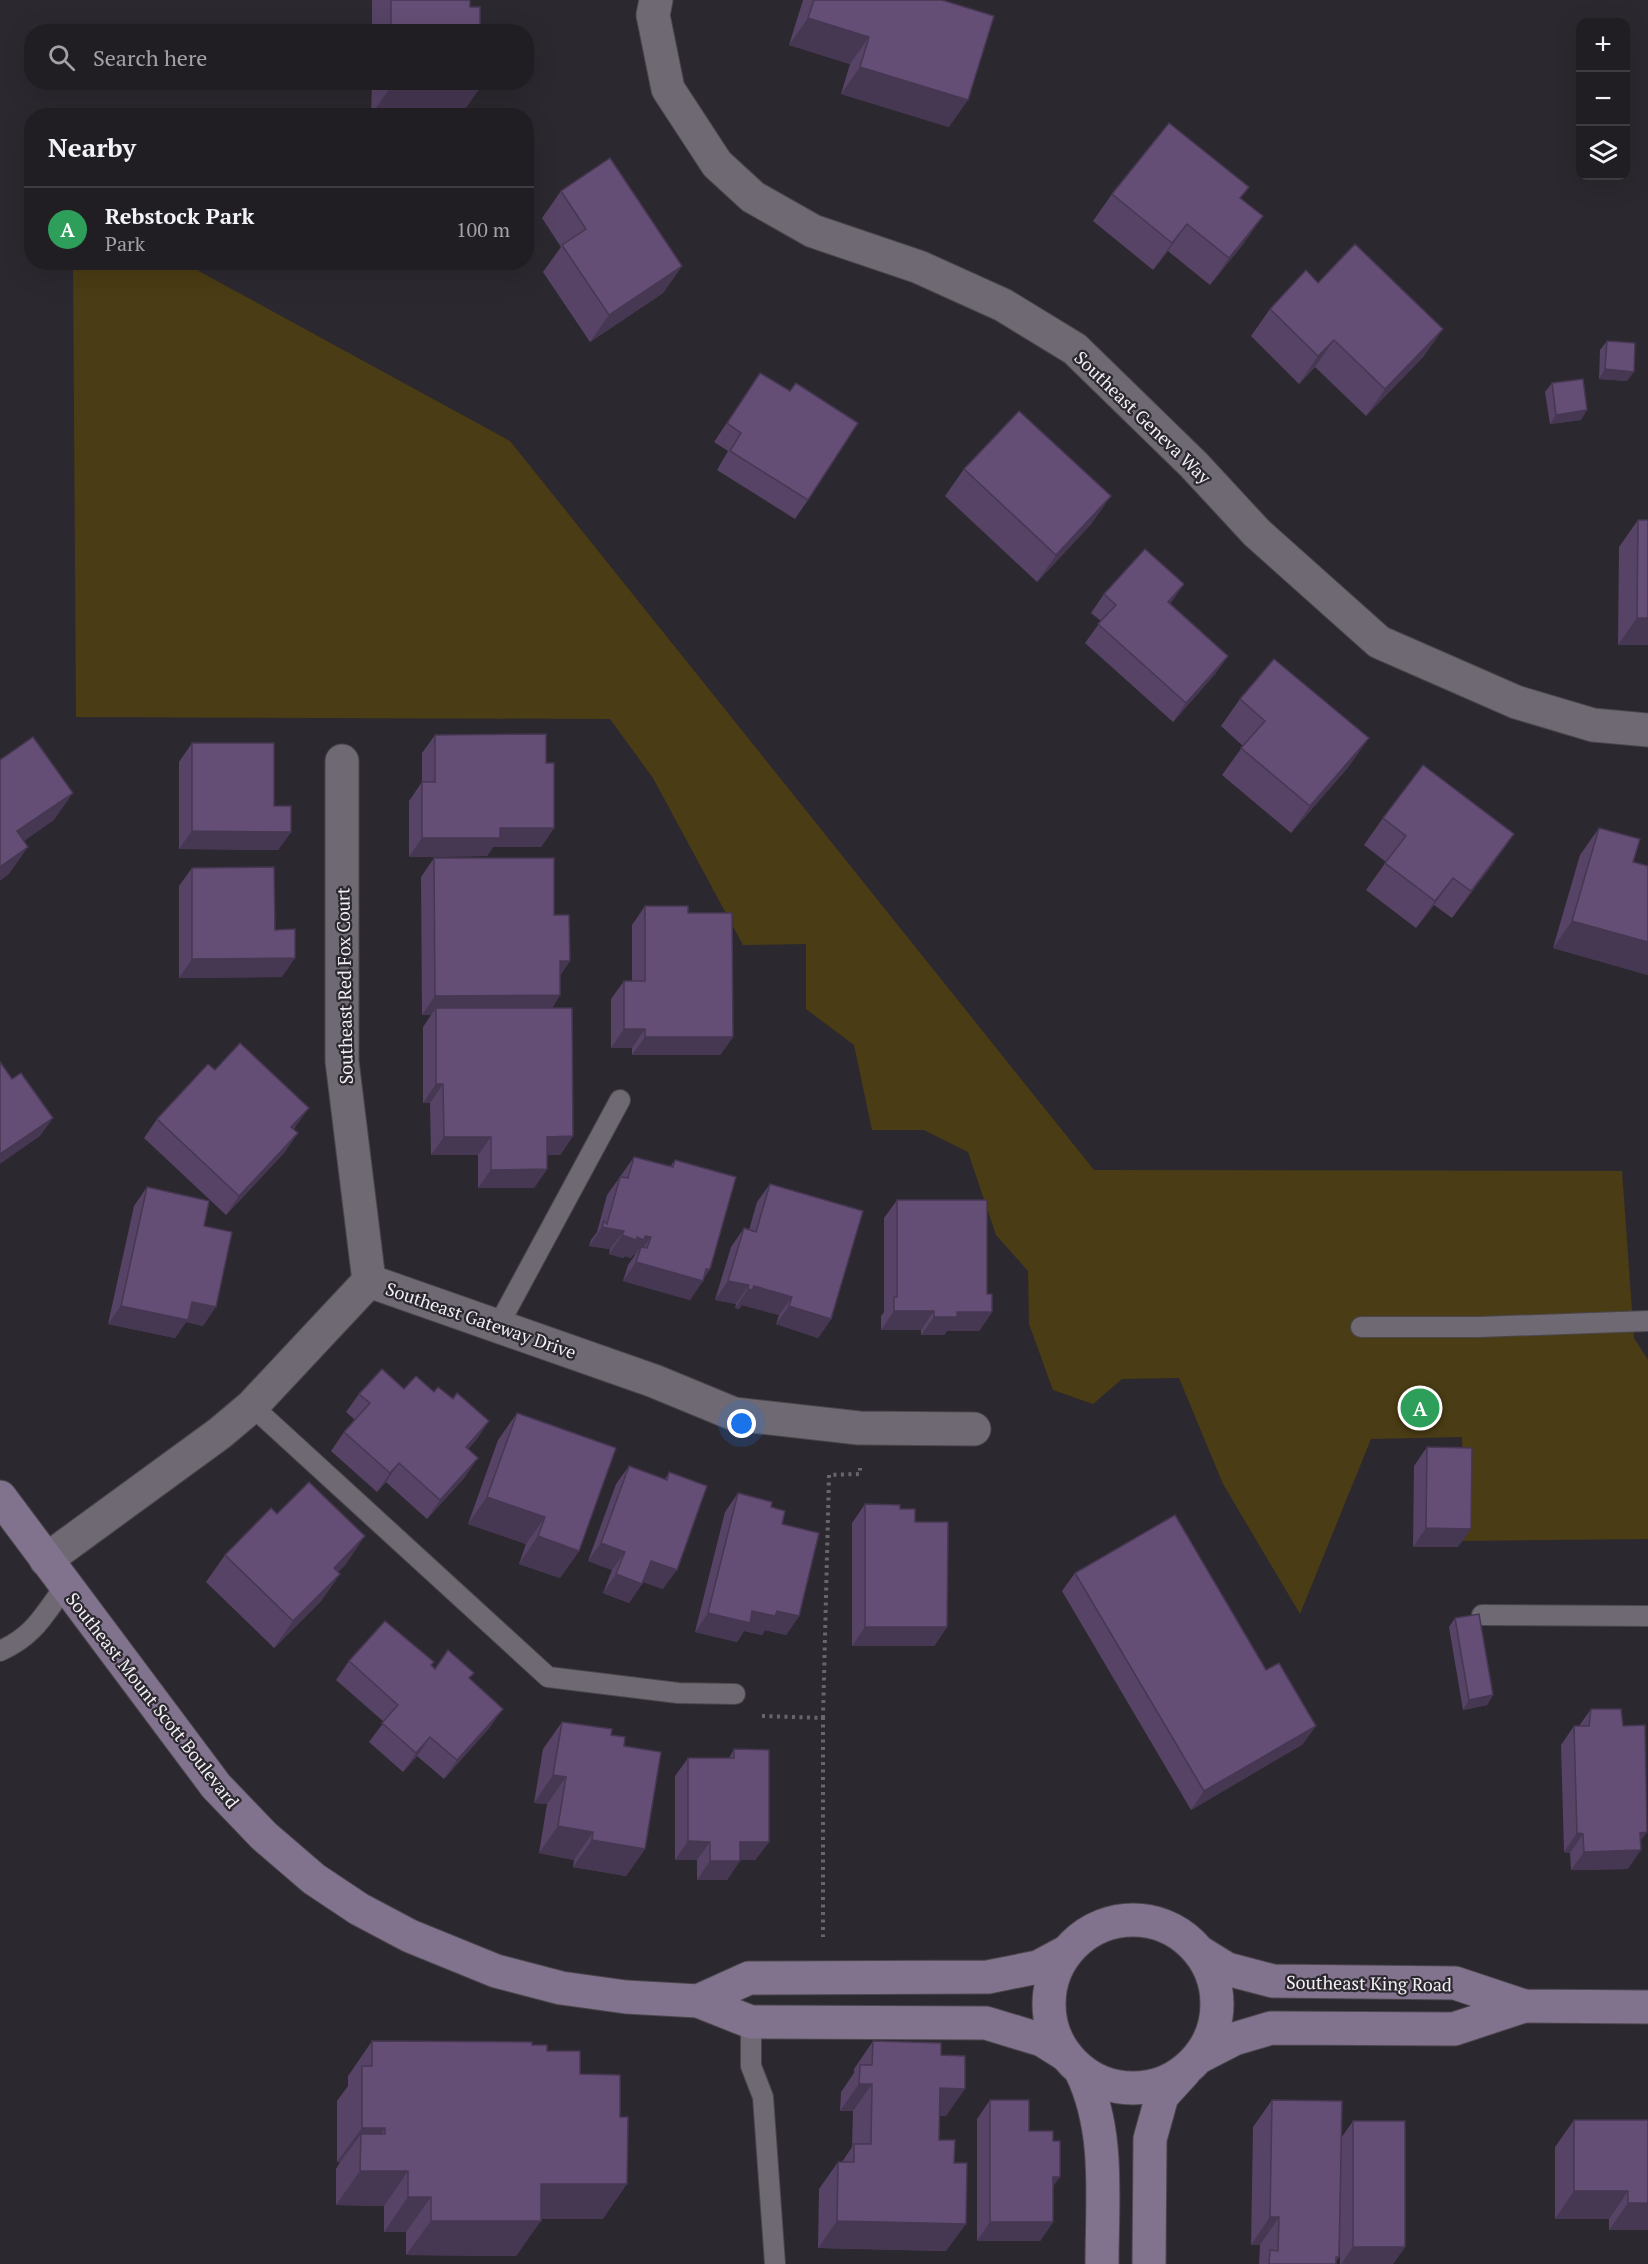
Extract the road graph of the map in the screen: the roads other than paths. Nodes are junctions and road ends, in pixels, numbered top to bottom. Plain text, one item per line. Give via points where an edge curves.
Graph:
1 (656, 0) edge
2 (1648, 730) edge
3 (342, 761) dead end
4 (620, 1100) dead end
5 (369, 1281) junction
6 (1648, 1322) edge
7 (498, 1326) junction
8 (1361, 1327) dead end
9 (252, 1406) junction
10 (974, 1429) dead end
11 (0, 1497) edge
12 (55, 1573) junction
13 (1482, 1615) edge
14 (1648, 1616) edge
15 (0, 1651) edge
16 (735, 1694) road end
17 (1066, 1952) junction
18 (1201, 1953) junction
19 (698, 2001) junction
20 (1524, 2006) junction
21 (1648, 2007) edge
22 (751, 2022) junction
23 (1073, 2063) junction
24 (1193, 2063) junction
25 (775, 2264) edge
26 (1102, 2264) edge
27 (1149, 2264) edge

1 - 2 street, Southeast Geneva Way via 653,15 668,89 717,164 753,197 813,231 920,267 1003,305 1075,349 1194,465 1257,533 1379,642 1516,702 1593,725
3 - 5 street, Southeast Red Fox Court via 342,1061
4 - 7 lane
5 - 7 street, Southeast Gateway Drive
5 - 9 street, Southeast Gateway Drive
6 - 8 lane
7 - 10 street, Southeast Gateway Drive via 734,1414 859,1428
9 - 12 street, Southeast Gateway Drive
9 - 16 lane via 548,1677 678,1694
11 - 12 main road, Southeast Mount Scott Boulevard
12 - 15 lane via 34,1630 21,1642
12 - 19 main road, Southeast Mount Scott Boulevard via 216,1786 264,1836 314,1879 359,1910 410,1936 496,1971 561,1988
13 - 14 lane
17 - 18 main road via 1082,1936 1101,1926 1123,1919 1145,1919 1186,1936
17 - 19 main road, Southeast Mount Scott Boulevard via 1038,1967 988,1977 749,1978
17 - 23 main road via 1049,1992 1049,2015 1055,2036
18 - 20 main road, Southeast King Road via 1227,1970 1273,1981 1455,1983
18 - 24 main road via 1218,1993 1218,2015 1212,2036
19 - 22 main road, Southeast Mount Scott Boulevard
20 - 21 main road, Southeast King Road
20 - 24 main road via 1454,2029 1271,2028 1234,2039
22 - 23 main road, Southeast Mount Scott Boulevard via 986,2023 1042,2040
22 - 25 lane via 751,2066 763,2097
23 - 24 main road via 1101,2082 1122,2088 1166,2082
23 - 26 main road via 1094,2098 1102,2137
24 - 27 main road via 1162,2096 1150,2139

